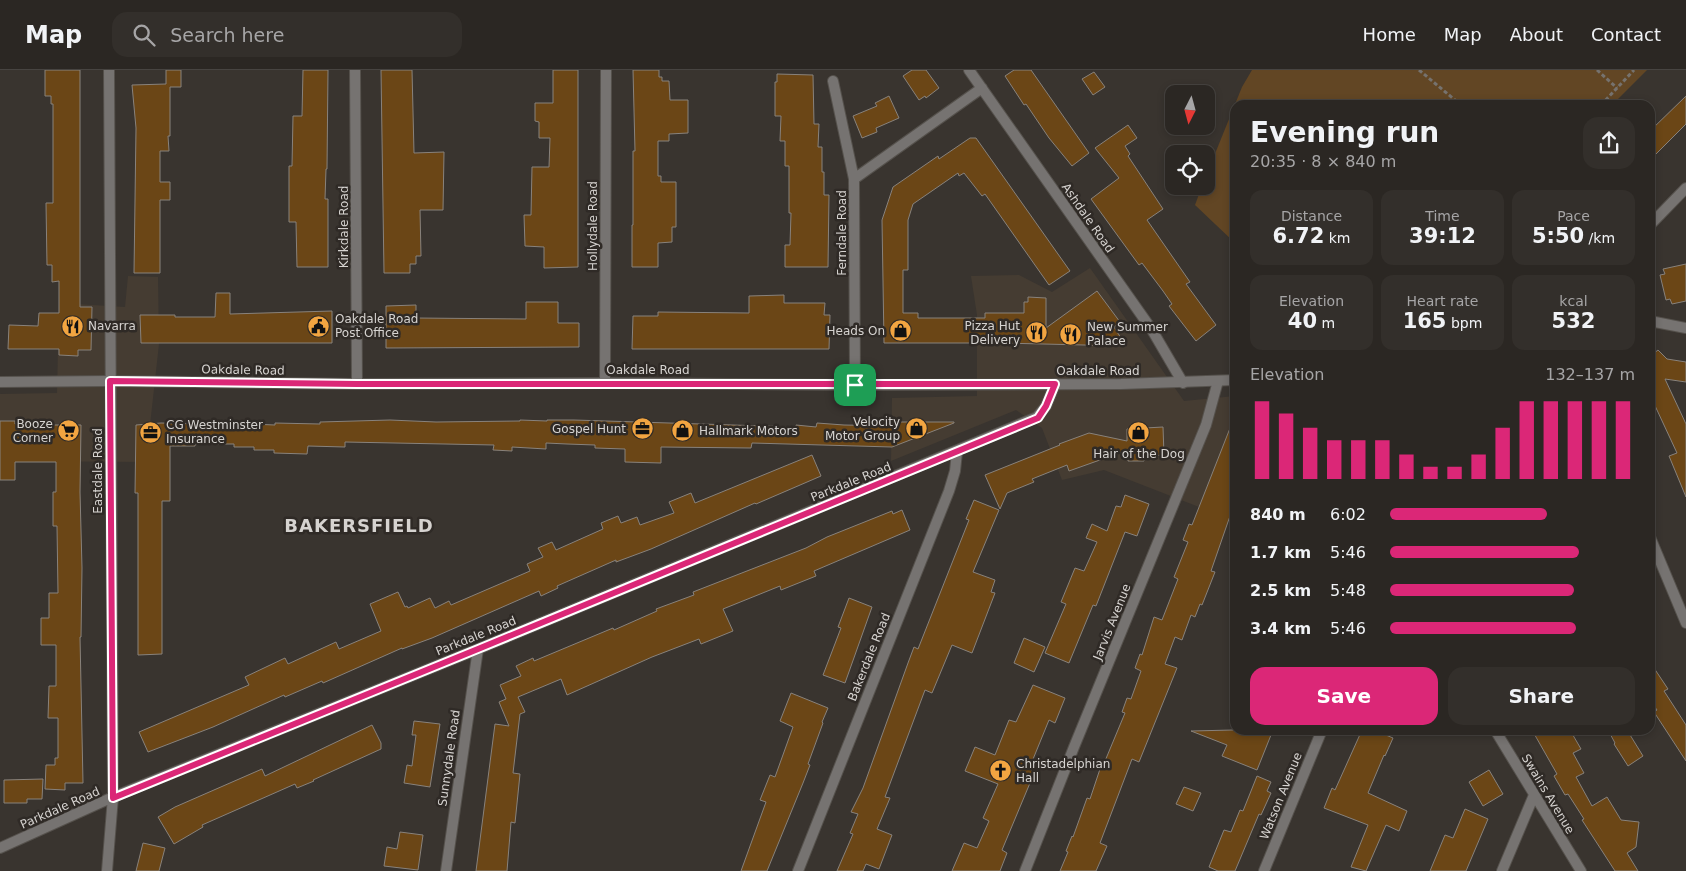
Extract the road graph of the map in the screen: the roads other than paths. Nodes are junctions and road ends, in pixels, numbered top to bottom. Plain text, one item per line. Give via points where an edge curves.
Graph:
1 (109, 70) edge
2 (356, 70) edge
3 (606, 70) edge
4 (969, 70) edge
5 (833, 81) dead end
6 (982, 88) junction
7 (854, 179) junction
8 (1686, 188) edge
9 (1655, 220) edge
10 (1655, 322) edge
11 (1686, 328) edge
12 (1230, 380) edge
13 (110, 381) junction
14 (1218, 381) junction
15 (0, 382) edge
16 (605, 383) junction
17 (1183, 383) junction
18 (357, 384) junction
19 (1055, 384) junction
20 (855, 385) junction
21 (956, 452) junction
22 (1655, 549) edge
23 (1686, 623) edge
24 (478, 649) junction
25 (1320, 735) edge
26 (1498, 735) edge
27 (1534, 795) junction
28 (113, 798) junction
29 (0, 848) edge
30 (108, 871) edge
31 (446, 871) edge
32 (798, 871) edge
33 (1025, 871) edge
34 (1264, 871) edge
35 (1502, 871) edge
36 (1581, 871) edge

1 - 13 street, Eastdale Road
2 - 18 street, Kirkdale Road
3 - 16 street, Hollydale Road
4 - 6 street, Ashdale Road
5 - 7 street
6 - 7 street, Ferndale Road
6 - 17 street, Ashdale Road via 1152,330
7 - 20 street, Ferndale Road
8 - 9 street
10 - 11 street
12 - 14 street, Oakdale Road
13 - 15 street, Oakdale Road
13 - 18 street, Oakdale Road
13 - 28 street, Eastdale Road
14 - 17 street, Oakdale Road
14 - 33 street, Jarvis Avenue via 1206,425
16 - 18 street, Oakdale Road
16 - 20 street, Oakdale Road
17 - 19 street, Oakdale Road
19 - 20 street, Oakdale Road
19 - 21 street, Parkdale Road via 1038,418
21 - 24 street, Parkdale Road
21 - 32 street, Bakerdale Road via 955,471 948,492
22 - 23 street
24 - 28 street, Parkdale Road
24 - 31 street, Sunnydale Road
25 - 34 street, Watson Avenue
26 - 27 street, Swains Avenue
27 - 35 street
27 - 36 street, Swains Avenue
28 - 29 street, Parkdale Road
28 - 30 street, Eastdale Road

